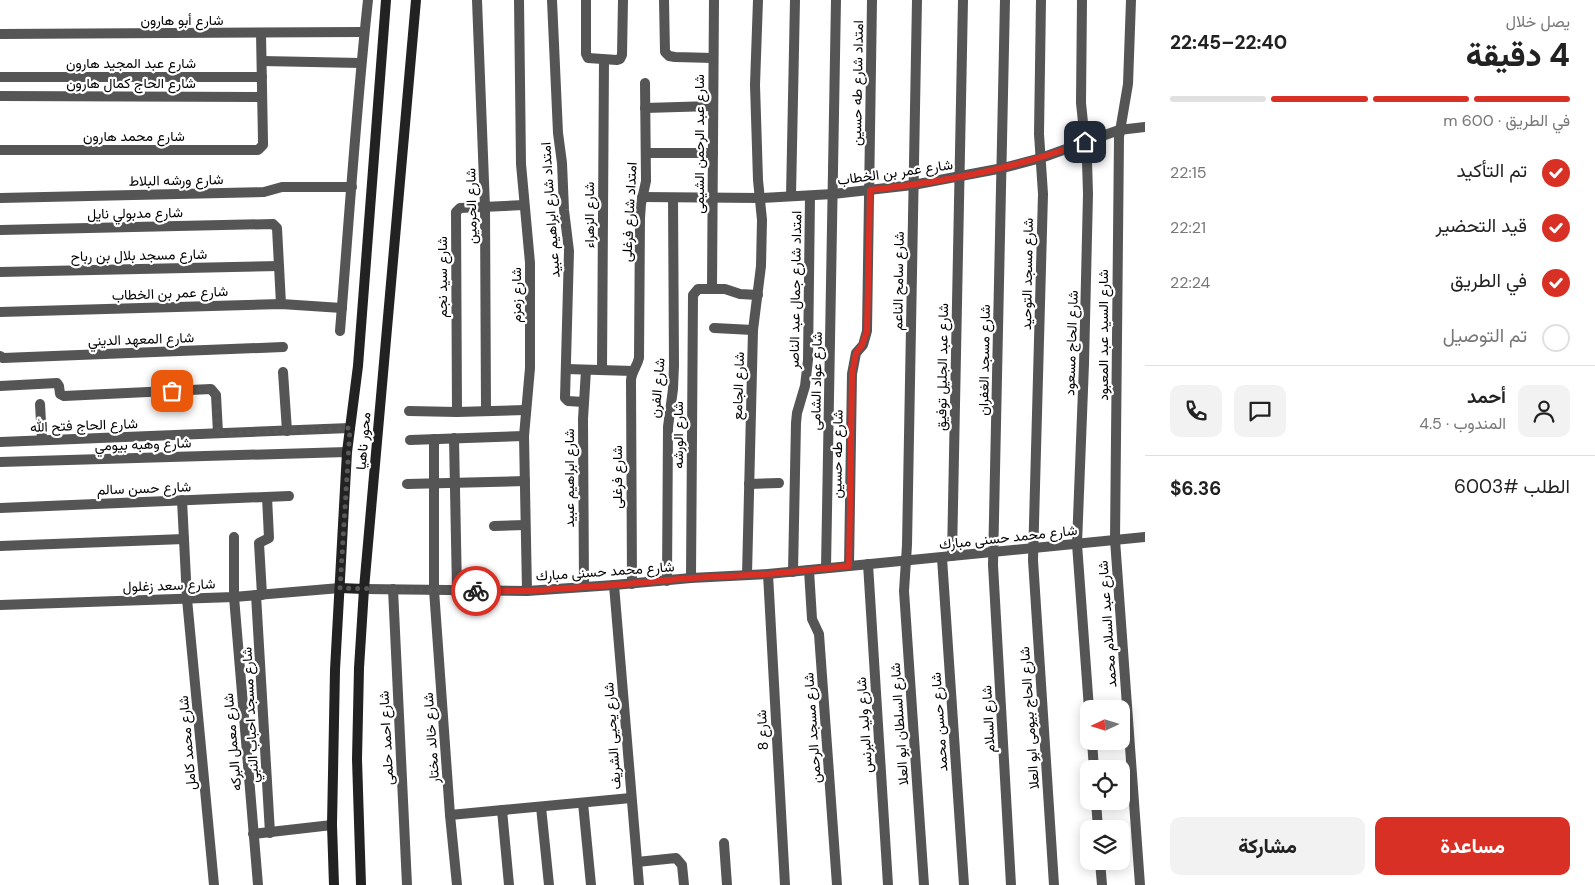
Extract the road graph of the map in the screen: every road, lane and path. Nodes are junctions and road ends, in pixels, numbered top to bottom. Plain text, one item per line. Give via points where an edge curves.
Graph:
1 (368, 0) edge
2 (386, 0) edge
3 (416, 0) edge
4 (477, 0) edge
5 (519, 0) edge
6 (552, 0) edge
7 (586, 0) edge
8 (623, 0) edge
9 (664, 0) edge
10 (714, 0) edge
11 (758, 0) edge
12 (795, 0) edge
13 (836, 0) edge
14 (872, 0) edge
15 (916, 0) edge
16 (963, 0) edge
17 (1006, 0) edge
18 (1042, 0) edge
19 (1082, 0) edge
20 (1131, 0) edge
21 (364, 32) junction
22 (262, 33) junction
23 (0, 34) edge
24 (714, 58) junction
25 (604, 60) junction
26 (262, 61) junction
27 (361, 63) junction
28 (0, 77) edge
29 (262, 77) junction
30 (645, 83) dead end
31 (0, 96) edge
32 (262, 97) junction
33 (713, 106) junction
34 (645, 108) junction
35 (1145, 127) edge
36 (1119, 130) junction
37 (1085, 142) junction
38 (0, 150) edge
39 (646, 153) junction
40 (712, 153) junction
41 (1041, 158) junction
42 (1003, 168) junction
43 (960, 177) junction
44 (913, 185) junction
45 (352, 187) junction
46 (870, 190) junction
47 (833, 194) junction
48 (792, 196) junction
49 (810, 196) junction
50 (642, 197) junction
51 (0, 198) edge
52 (673, 198) junction
53 (712, 198) junction
54 (760, 198) junction
55 (524, 205) junction
56 (485, 207) junction
57 (0, 230) edge
58 (279, 266) junction
59 (0, 272) edge
60 (712, 289) junction
61 (758, 296) junction
62 (281, 304) junction
63 (342, 308) junction
64 (0, 312) edge
65 (714, 328) dead end
66 (753, 330) junction
67 (340, 331) dead end
68 (862, 345) joint
69 (283, 347) dead end
70 (0, 356) edge
71 (566, 369) junction
72 (586, 370) junction
73 (602, 370) junction
74 (633, 371) junction
75 (283, 372) dead end
76 (0, 386) edge
77 (584, 402) junction
78 (40, 404) dead end
79 (525, 410) junction
80 (410, 411) dead end
81 (486, 411) junction
82 (457, 412) junction
83 (350, 428) junction
84 (286, 431) junction
85 (218, 434) junction
86 (524, 436) junction
87 (454, 438) junction
88 (434, 439) junction
89 (42, 440) junction
90 (410, 440) dead end
91 (0, 442) edge
92 (348, 452) junction
93 (0, 462) edge
94 (524, 481) junction
95 (434, 483) junction
96 (455, 483) junction
97 (778, 483) dead end
98 (407, 484) dead end
99 (749, 484) junction
100 (289, 496) dead end
101 (267, 497) junction
102 (182, 500) junction
103 (0, 508) edge
104 (526, 525) junction
105 (494, 526) dead end
106 (234, 537) dead end
107 (1145, 537) edge
108 (184, 539) junction
109 (1115, 540) junction
110 (1077, 544) junction
111 (0, 546) edge
112 (1034, 549) junction
113 (994, 552) junction
114 (947, 557) junction
115 (906, 562) junction
116 (868, 564) junction
117 (849, 566) junction
118 (826, 568) junction
119 (809, 570) junction
120 (793, 572) junction
121 (768, 574) junction
122 (747, 575) junction
123 (691, 578) junction
124 (667, 580) junction
125 (632, 584) junction
126 (614, 585) junction
127 (584, 587) junction
128 (340, 588) junction
129 (364, 589) junction
130 (393, 589) junction
131 (434, 590) junction
132 (457, 591) junction
133 (527, 591) junction
134 (259, 595) junction
135 (234, 597) junction
136 (187, 599) junction
137 (0, 605) edge
138 (1088, 700) edge
139 (631, 798) junction
140 (583, 803) junction
141 (541, 807) junction
142 (502, 810) junction
143 (450, 815) junction
144 (332, 825) junction
145 (270, 833) junction
146 (253, 834) junction
147 (724, 843) dead end
148 (637, 862) junction
149 (1101, 870) edge
150 (214, 885) edge
151 (258, 885) edge
152 (334, 885) edge
153 (361, 885) edge
154 (407, 885) edge
155 (458, 885) edge
156 (509, 885) edge
157 (549, 885) edge
158 (591, 885) edge
159 (639, 885) edge
160 (684, 885) edge
161 (727, 885) edge
162 (785, 885) edge
163 (838, 885) edge
164 (888, 885) edge
165 (924, 885) edge
166 (964, 885) edge
167 (1011, 885) edge
168 (1054, 885) edge
169 (1102, 885) edge
170 (1140, 885) edge

1 - 21 street
2 - 83 main road, محور ناهيا via 358,366
3 - 129 main road, محور ناهيا
4 - 56 street, شارع الحرمين
5 - 55 street, شارع زمزم
6 - 71 street, امتداد شارع ابراهيم عبيد via 558,134 569,251
7 - 25 street via 586,54 590,59
8 - 25 street via 622,55 617,60
9 - 24 street via 664,48 669,56
10 - 24 street, شارع عبد الرحمن الشيمى
11 - 54 street, شارع الجامع via 755,85
12 - 48 street
13 - 47 street, شارع عواد الشامى
14 - 46 street, امتداد شارع طه حسين
15 - 44 street, شارع سامح الناعم
16 - 43 street, شارع عبد الجليل توفيق
17 - 42 street, شارع مسجد الغفران
18 - 41 street, شارع مسجد التوحيد
19 - 37 street, شارع الحاج مسعود via 1081,103
20 - 36 street, شارع السيد عبد المعبود via 1128,90
21 - 22 street, شارع أبو هارون
21 - 27 street
22 - 23 street, شارع أبو هارون
22 - 26 street
24 - 33 street, شارع عبد الرحمن الشيمى
25 - 73 street, شارع الزهراء
26 - 27 street
26 - 29 street
27 - 45 street
28 - 29 street, شارع عبد المجيد هارون
29 - 32 street
30 - 34 street, امتداد شارع فرغلى
31 - 32 street, شارع الحاج كمال هارون
32 - 38 street, شارع محمد هارون via 263,142 261,148 254,150
33 - 34 street
33 - 40 street, شارع عبد الرحمن الشيمى
34 - 39 street, امتداد شارع فرغلى
35 - 36 street, شارع عمر بن الخطاب
36 - 37 street, شارع عمر بن الخطاب
36 - 109 street, شارع السيد عبد المعبود
37 - 41 street, شارع عمر بن الخطاب
37 - 110 street, شارع الحاج مسعود via 1088,203
39 - 40 street
39 - 50 street, امتداد شارع فرغلى via 646,181
40 - 53 street, شارع عبد الرحمن الشيمى
41 - 42 street, شارع عمر بن الخطاب
41 - 112 street, شارع مسجد التوحيد via 1043,194
42 - 43 street, شارع عمر بن الخطاب
42 - 113 street, شارع مسجد الغفران
43 - 44 street, شارع عمر بن الخطاب
43 - 114 street, شارع عبد الجليل توفيق
44 - 46 street, شارع عمر بن الخطاب
44 - 115 street, شارع سامح الناعم
45 - 51 street, شارع ورشه البلاط
45 - 63 street
46 - 47 street, شارع عمر بن الخطاب
46 - 68 street, امتداد شارع طه حسين via 867,331
47 - 49 street, شارع عمر بن الخطاب
47 - 118 street, شارع عواد الشامى
48 - 49 street, شارع عمر بن الخطاب
48 - 54 street, شارع عمر بن الخطاب
49 - 120 street, امتداد شارع جمال عبد الناصر via 808,360 797,413
50 - 52 street, شارع عمر بن الخطاب
50 - 74 street, امتداد شارع فرغلى via 639,358
52 - 53 street, شارع عمر بن الخطاب
52 - 124 street, شارع الفرن via 674,364 668,427
53 - 54 street, شارع عمر بن الخطاب
53 - 60 street, شارع عبد الرحمن الشيمى
54 - 61 street, شارع الجامع
55 - 56 street, شارع سيد نجم
55 - 79 street, شارع زمزم via 530,273 530,368
56 - 81 street, شارع الحرمين
56 - 82 street, شارع سيد نجم via 460,208 456,212
57 - 58 street, شارع مدبولي نايل via 272,223 276,228
58 - 59 street, شارع مسجد بلال بن رباح
58 - 62 street
60 - 61 street
60 - 123 street, شارع الورشه via 694,292
61 - 66 street, شارع الجامع
62 - 63 street, شارع عمر بن الخطاب
62 - 64 street, شارع عمر بن الخطاب
63 - 67 street
65 - 66 street
66 - 99 street, شارع الجامع
68 - 117 street, شارع طه حسين via 856,353 852,374
69 - 70 street, شارع المعهد الديني
71 - 72 street
71 - 77 street, امتداد شارع ابراهيم عبيد via 566,399
72 - 73 street
72 - 77 street, شارع ابراهيم عبيد
73 - 74 street
74 - 125 street, شارع فرغلى
75 - 84 street
76 - 85 street via 57,383 60,394 64,396 211,389 216,395
77 - 127 street, شارع ابراهيم عبيد
78 - 89 street
79 - 81 street
79 - 86 street, شارع زمزم
80 - 82 street
81 - 82 street
83 - 84 street, شارع الحاج فتح الله
83 - 92 main road, محور ناهيا
84 - 85 street, شارع الحاج فتح الله
85 - 89 street, شارع الحاج فتح الله
86 - 87 street
86 - 94 street, شارع زمزم
87 - 88 street
87 - 96 street
88 - 90 street
88 - 95 street, شارع خالد مختار
89 - 91 street, شارع الحاج فتح الله
92 - 93 street, شارع وهبه بيومي
92 - 128 main road, محور ناهيا
94 - 96 street
94 - 104 street, شارع زمزم
95 - 96 street
95 - 98 street
95 - 131 street, شارع خالد مختار
96 - 132 street
97 - 99 street
99 - 122 street, شارع الجامع
100 - 101 street, شارع حسن سالم
101 - 102 street, شارع حسن سالم
101 - 134 street, شارع مسجد احباب النبي via 269,538 259,543
102 - 103 street, شارع حسن سالم
102 - 108 street, شارع محمد كامل
104 - 105 street
104 - 133 street, شارع زمزم
106 - 135 street, شارع معمل البركه
107 - 109 street, شارع محمد حسنى مبارك
108 - 111 street
108 - 136 street, شارع محمد كامل
109 - 110 street, شارع محمد حسنى مبارك
109 - 170 street, شارع عبد السلام محمد
110 - 112 street, شارع محمد حسنى مبارك
110 - 138 street, شارع الحاج مسعود
112 - 113 street, شارع محمد حسنى مبارك
112 - 168 street, شارع الحاج بيومى ابو العلا
113 - 114 street, شارع محمد حسنى مبارك
113 - 167 street, شارع السلام
114 - 115 street, شارع محمد حسنى مبارك
114 - 166 street, شارع حسن محمد
115 - 116 street, شارع محمد حسنى مبارك
115 - 165 street, شارع السلطان ابو العلا via 904,591
116 - 117 street, شارع محمد حسنى مبارك
116 - 164 street, شارع وليد البرنس
117 - 118 street, شارع محمد حسنى مبارك
118 - 119 street, شارع محمد حسنى مبارك
119 - 120 street, شارع محمد حسنى مبارك
119 - 163 street, شارع مسجد الرحمن via 812,620 819,634
120 - 121 street, شارع محمد حسنى مبارك
121 - 122 street, شارع محمد حسنى مبارك
121 - 162 street, شارع 8
122 - 123 street, شارع محمد حسنى مبارك
123 - 124 street, شارع محمد حسنى مبارك
124 - 125 street, شارع محمد حسنى مبارك
125 - 126 street, شارع محمد حسنى مبارك
126 - 127 street, شارع محمد حسنى مبارك
126 - 139 street, شارع يحيى الشريف
127 - 133 street, شارع محمد حسنى مبارك
128 - 129 main road
128 - 134 street, شارع سعد زغلول
128 - 144 main road, محور ناهيا
129 - 130 street, شارع محمد حسنى مبارك
129 - 153 main road, محور ناهيا via 357,759
130 - 131 street, شارع محمد حسنى مبارك
130 - 154 street, شارع احمد حلمى
131 - 132 street, شارع محمد حسنى مبارك
131 - 143 street, شارع خالد مختار
132 - 133 street, شارع محمد حسنى مبارك
134 - 135 street, شارع سعد زغلول
134 - 145 street, شارع مسجد احباب النبي
135 - 136 street, شارع سعد زغلول
135 - 146 street, شارع معمل البركه
136 - 137 street, شارع سعد زغلول
136 - 150 street, شارع محمد كامل
139 - 140 street
139 - 148 street, شارع يحيى الشريف
140 - 141 street
140 - 158 street
141 - 142 street
141 - 157 street
142 - 143 street
142 - 156 street
143 - 155 street, شارع خالد مختار
144 - 145 street
144 - 152 main road, محور ناهيا
145 - 146 street
146 - 151 street, شارع معمل البركه
147 - 161 street
148 - 159 street, شارع يحيى الشريف
148 - 160 street via 676,858 682,865
149 - 169 street

